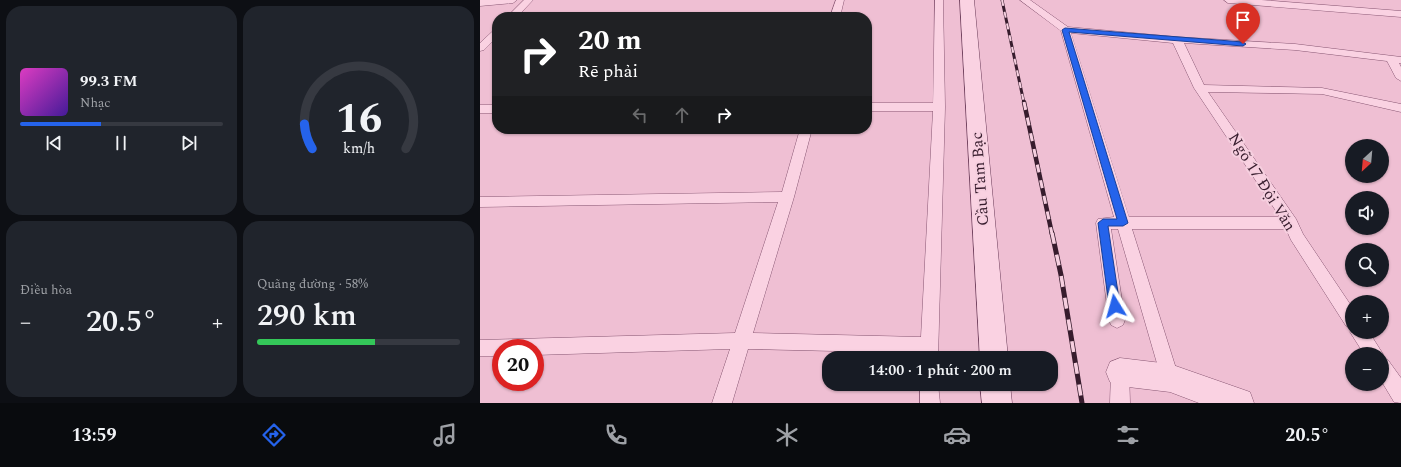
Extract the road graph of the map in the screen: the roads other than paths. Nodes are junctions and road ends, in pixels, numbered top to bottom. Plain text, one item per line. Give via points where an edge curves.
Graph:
1 (513, 0) edge
2 (529, 0) edge
3 (840, 0) edge
4 (938, 0) edge
5 (967, 0) edge
6 (1024, 0) edge
7 (1228, 0) edge
8 (480, 3) edge
9 (517, 12) edge
10 (836, 12) edge
11 (1401, 14) edge
12 (1065, 30) junction
13 (1177, 40) junction
14 (492, 42) edge
15 (480, 48) edge
16 (1396, 59) edge
17 (1401, 78) edge
18 (1200, 88) junction
19 (872, 107) edge
20 (939, 107) junction
21 (1401, 108) edge
22 (480, 109) edge
23 (492, 109) edge
24 (805, 134) edge
25 (787, 197) junction
26 (480, 202) edge
27 (1123, 223) junction
28 (1291, 223) junction
29 (1345, 310) edge
30 (1117, 320) dead end
31 (742, 341) junction
32 (480, 348) edge
33 (929, 351) edge
34 (993, 351) edge
35 (1120, 372) joint
36 (1389, 377) edge
37 (1170, 378) junction
38 (930, 391) edge
39 (996, 391) edge
40 (1401, 395) edge
41 (722, 403) edge
42 (930, 403) edge
43 (997, 403) edge
44 (1120, 403) edge
45 (1239, 403) edge

1 - 8 lane
2 - 9 lane
3 - 10 lane
4 - 20 lane
5 - 34 main road, Cầu Tam Bạc
6 - 12 lane
7 - 11 lane
12 - 13 lane
12 - 27 lane
13 - 16 lane via 1295,47
13 - 18 lane, Ngõ 17 Đội Văn
14 - 15 lane
16 - 17 lane
18 - 21 lane via 1322,91
18 - 28 lane, Ngõ 17 Đội Văn
19 - 20 lane
20 - 33 lane
22 - 23 lane
24 - 25 lane
25 - 26 lane
25 - 31 lane
27 - 28 lane
27 - 30 lane via 1103,223
27 - 37 lane
28 - 29 lane, Ngõ 17 Đội Văn via 1296,236
31 - 32 lane
31 - 33 lane
31 - 41 lane
35 - 37 main road
35 - 44 lane
36 - 40 lane
37 - 45 main road
38 - 42 lane
39 - 43 main road

